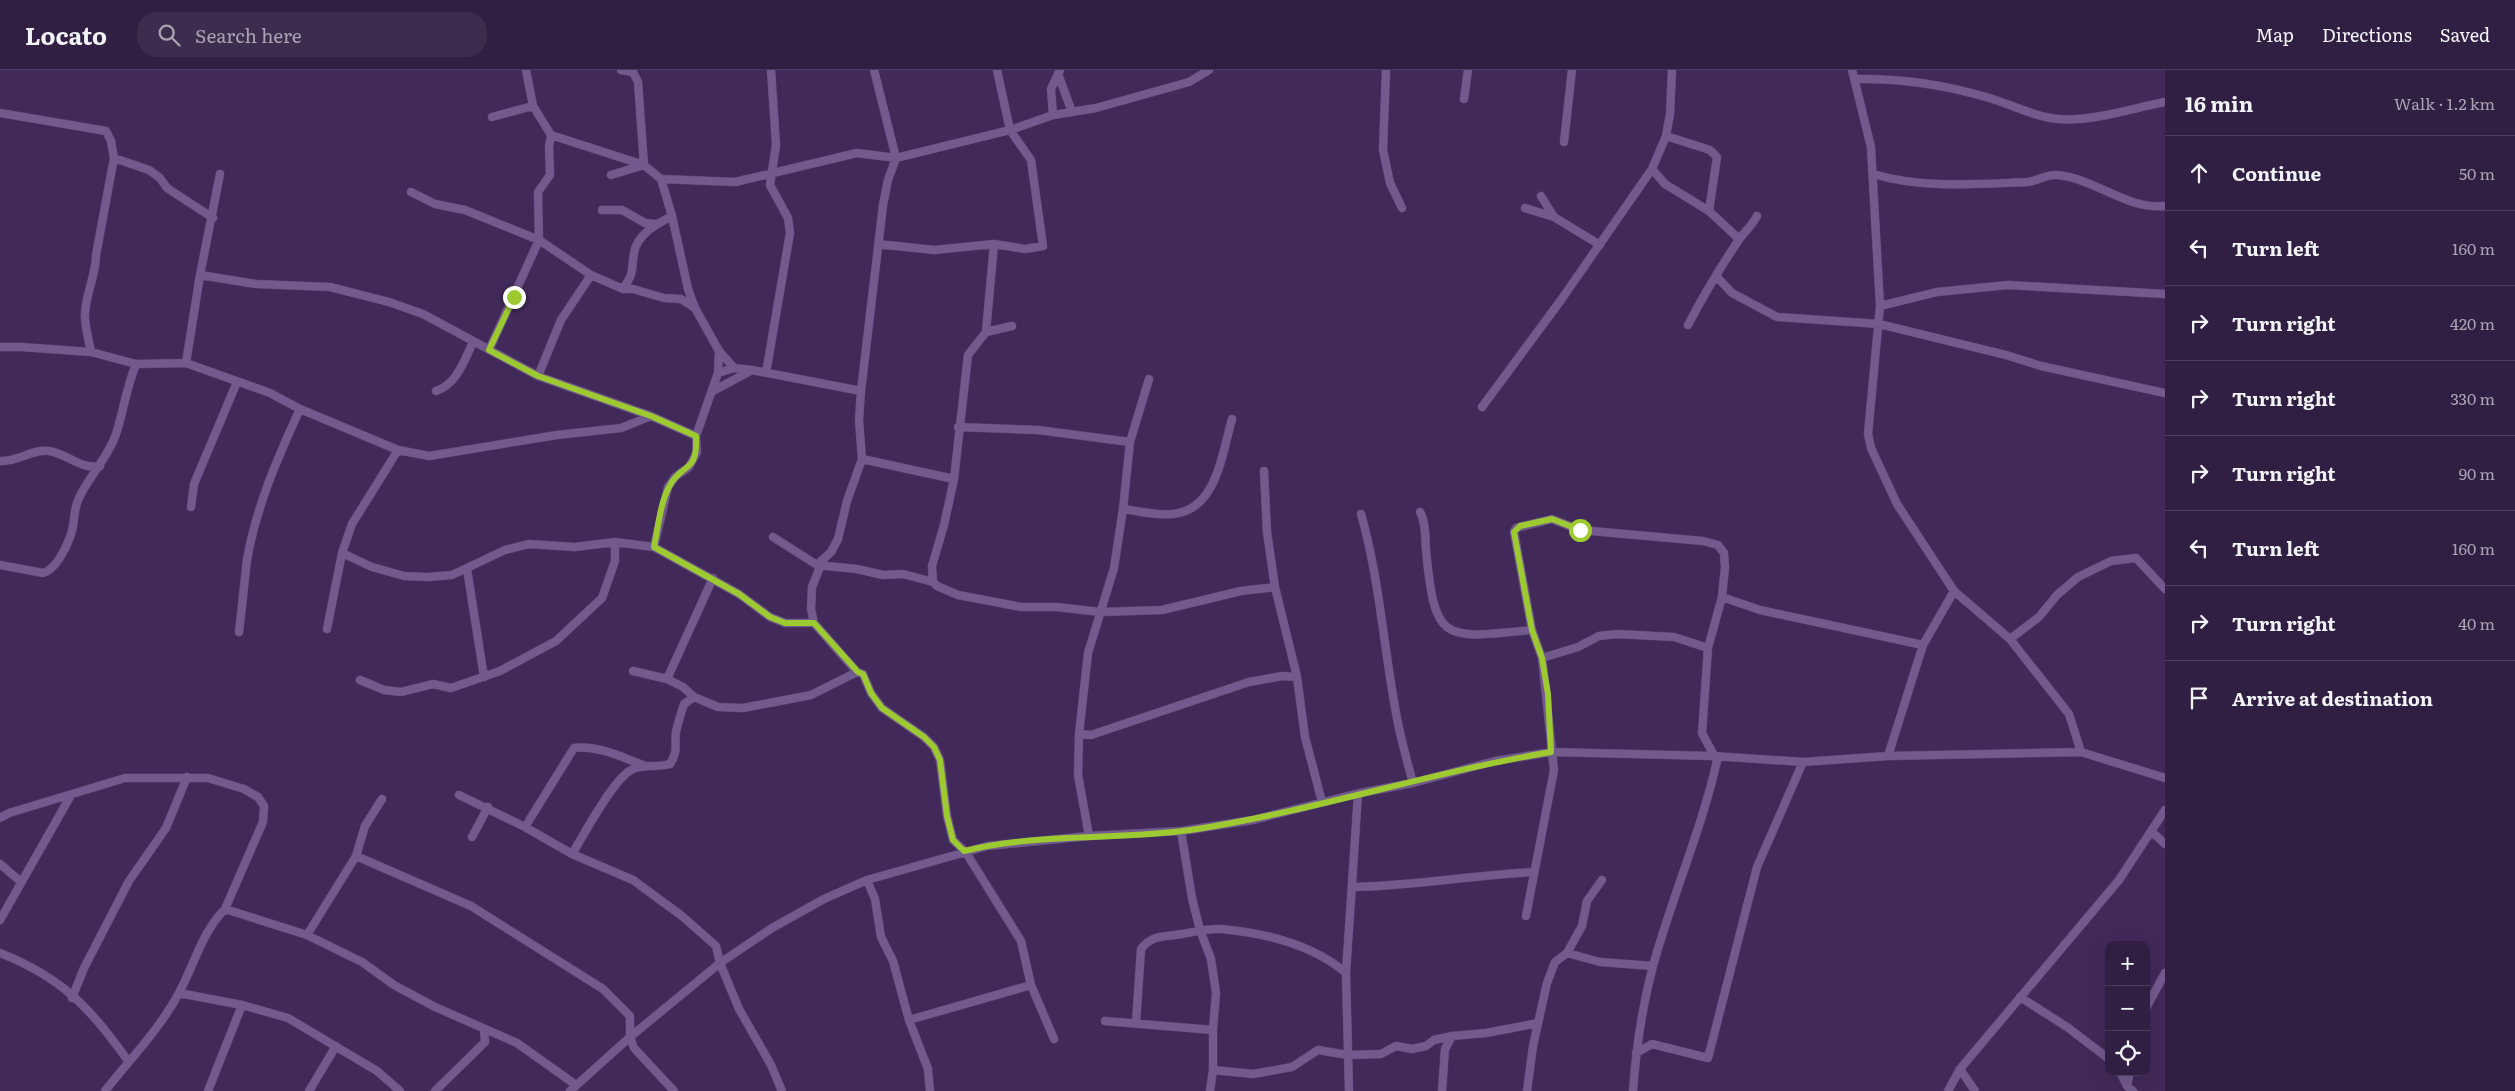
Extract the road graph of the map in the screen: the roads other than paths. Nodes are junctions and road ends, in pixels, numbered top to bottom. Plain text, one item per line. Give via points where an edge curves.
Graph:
1 (526, 70) edge
2 (622, 70) edge
3 (771, 70) edge
4 (874, 70) edge
5 (997, 70) edge
6 (1208, 70) edge
7 (1386, 70) edge
8 (1468, 70) edge
9 (1572, 70) edge
10 (1672, 70) edge
11 (1852, 70) edge
12 (633, 71) edge
13 (1059, 72) edge
14 (1854, 79) junction
15 (1464, 99) dead end
16 (2165, 102) edge
17 (533, 106) junction
18 (1072, 112) junction
19 (0, 113) edge
20 (1053, 114) junction
21 (492, 117) dead end
22 (1010, 130) junction
23 (551, 135) junction
24 (1666, 136) junction
25 (1564, 142) dead end
26 (114, 158) junction
27 (896, 158) junction
28 (644, 165) junction
29 (1652, 169) junction
30 (220, 174) dead end
31 (772, 174) junction
32 (1873, 174) junction
33 (611, 175) dead end
34 (661, 179) junction
35 (411, 192) dead end
36 (1542, 196) dead end
37 (2165, 206) edge
38 (1402, 208) dead end
39 (1525, 208) dead end
40 (602, 210) dead end
41 (1709, 211) junction
42 (672, 216) junction
43 (1757, 216) dead end
44 (1554, 217) junction
45 (213, 218) junction
46 (656, 224) junction
47 (1739, 239) junction
48 (539, 240) junction
49 (878, 244) junction
50 (994, 244) junction
51 (1600, 245) junction
52 (200, 275) junction
53 (591, 275) junction
54 (1717, 277) junction
55 (623, 289) junction
56 (688, 289) junction
57 (2165, 294) edge
58 (681, 299) junction
59 (1880, 306) junction
60 (695, 308) junction
61 (1879, 324) junction
62 (1688, 325) dead end
63 (1012, 326) dead end
64 (986, 332) junction
65 (473, 342) junction
66 (0, 347) edge
67 (489, 350) junction
68 (719, 351) junction
69 (91, 352) junction
70 (186, 363) junction
71 (136, 364) junction
72 (734, 368) junction
73 (752, 370) junction
74 (718, 373) junction
75 (766, 373) junction
76 (538, 376) junction
77 (1149, 379) dead end
78 (237, 382) junction
79 (861, 391) junction
80 (436, 392) dead end
81 (713, 392) junction
82 (2165, 393) edge
83 (1482, 407) dead end
84 (300, 409) junction
85 (651, 416) junction
86 (1232, 419) dead end
87 (958, 427) junction
88 (696, 436) junction
89 (1130, 442) junction
90 (398, 450) junction
91 (862, 459) junction
92 (0, 461) edge
93 (100, 466) junction
94 (1264, 471) dead end
95 (954, 479) junction
96 (191, 507) dead end
97 (1123, 509) junction
98 (1420, 512) dead end
99 (1362, 514) dead end
100 (773, 538) dead end
101 (615, 542) junction
102 (654, 547) junction
103 (342, 553) junction
104 (0, 565) edge
105 (817, 565) junction
106 (467, 569) junction
107 (713, 578) junction
108 (933, 582) junction
109 (1275, 587) junction
110 (2165, 589) edge
111 (1954, 591) junction
112 (1722, 597) junction
113 (1100, 612) junction
114 (814, 623) junction
115 (327, 629) dead end
116 (1532, 630) junction
117 (239, 632) dead end
118 (2010, 639) junction
119 (1923, 645) junction
120 (1708, 648) junction
121 (1542, 658) junction
122 (633, 671) dead end
123 (858, 672) junction
124 (484, 677) junction
125 (1297, 677) junction
126 (667, 679) junction
127 (360, 680) dead end
128 (694, 697) junction
129 (1079, 734) junction
130 (1551, 752) junction
131 (2081, 752) junction
132 (1713, 756) junction
133 (1888, 756) junction
134 (1804, 762) junction
135 (643, 766) junction
136 (187, 777) junction
137 (2165, 778) edge
138 (1413, 783) junction
139 (1358, 794) junction
140 (71, 795) junction
141 (459, 795) dead end
142 (382, 799) dead end
143 (1322, 802) junction
144 (488, 807) junction
145 (2165, 810) edge
146 (0, 818) edge
147 (525, 827) junction
148 (1182, 831) junction
149 (2152, 832) junction
150 (1089, 836) junction
151 (472, 837) dead end
152 (2165, 844) edge
153 (964, 851) junction
154 (572, 854) junction
155 (356, 856) junction
156 (0, 864) edge
157 (1533, 872) junction
158 (867, 880) junction
159 (1602, 880) dead end
160 (20, 882) junction
161 (1352, 887) junction
162 (225, 909) junction
163 (1526, 916) dead end
164 (0, 920) edge
165 (1200, 930) junction
166 (307, 935) junction
167 (0, 953) edge
168 (1567, 953) junction
169 (720, 963) junction
170 (1654, 966) junction
171 (1346, 973) junction
172 (2165, 973) edge
173 (1031, 985) junction
174 (179, 993) junction
175 (2020, 997) junction
176 (72, 998) junction
177 (2150, 1001) edge
178 (242, 1004) junction
179 (909, 1020) junction
180 (1105, 1021) dead end
181 (1136, 1023) junction
182 (1538, 1023) junction
183 (484, 1030) junction
184 (1212, 1030) junction
185 (1452, 1036) junction
186 (630, 1037) junction
187 (1054, 1039) dead end
188 (336, 1046) junction
189 (1636, 1053) junction
190 (1348, 1055) junction
191 (2105, 1056) edge
192 (128, 1061) junction
193 (1960, 1069) junction
194 (1213, 1070) junction
195 (2122, 1076) edge
196 (2130, 1076) edge
197 (573, 1088) edge
198 (2130, 1089) edge
199 (105, 1091) edge
200 (208, 1091) edge
201 (309, 1091) edge
202 (400, 1091) edge
203 (434, 1091) edge
204 (674, 1091) edge
205 (782, 1091) edge
206 (930, 1091) edge
207 (1210, 1091) edge
208 (1349, 1091) edge
209 (1442, 1091) edge
210 (1527, 1091) edge
211 (1633, 1091) edge
212 (1948, 1091) edge
213 (1975, 1091) edge

1 - 17 street
2 - 12 street
3 - 31 street via 776,145
4 - 27 street
5 - 22 street
6 - 18 street via 1190,82
7 - 38 street via 1383,150 1390,183
8 - 15 street
9 - 25 street
10 - 24 street
11 - 14 street
12 - 28 street via 638,82
13 - 18 street
13 - 20 street via 1051,89
14 - 16 street via 1891,78 1976,95 2044,117 2062,119
14 - 32 street via 1871,147
17 - 21 street
17 - 23 street
18 - 20 street
19 - 26 street via 106,131 112,141
20 - 22 street
22 - 27 street
22 - 50 street via 1031,160 1043,246 1024,249
23 - 28 street
23 - 48 street via 550,175 538,192
24 - 29 street
24 - 41 street via 1710,150 1718,157
26 - 45 street via 148,170 167,188
26 - 69 street via 85,315
27 - 31 street via 857,153
27 - 49 street via 888,180
28 - 33 street
28 - 34 street
29 - 41 street via 1666,184
29 - 51 street
30 - 45 street
31 - 34 street via 734,182
31 - 75 street via 770,185 788,218 790,233
32 - 37 street via 1920,183 1966,185 2035,181 2058,175 2074,178 2140,205
32 - 59 street
34 - 42 street
35 - 48 street via 435,204 465,210
36 - 44 street
39 - 44 street
40 - 46 street via 622,210 645,223
41 - 47 street
42 - 46 street
42 - 56 street
43 - 47 street
44 - 51 street
45 - 52 street
46 - 55 street via 639,240 634,252 634,271
47 - 54 street
48 - 53 street
48 - 67 street
49 - 50 street via 934,250
49 - 79 street
50 - 64 street
51 - 83 street
52 - 65 street via 256,284 330,287 423,314
52 - 70 street
53 - 55 street
53 - 76 street via 561,320
54 - 61 street via 1732,293 1777,317
54 - 62 street
55 - 58 street
56 - 58 street
56 - 60 street
57 - 59 street via 2008,285 1937,292
58 - 60 street
59 - 61 street
60 - 68 street
61 - 82 street via 2041,366
61 - 111 street via 1868,434 1870,443 1898,504
63 - 64 street
64 - 87 street via 968,355
65 - 67 street
65 - 80 street via 456,377 446,388
66 - 69 street
67 - 76 street
68 - 72 street
68 - 74 street
69 - 71 street
70 - 71 street
70 - 78 street
71 - 93 street via 126,387 116,435
72 - 73 street
72 - 74 street
73 - 75 street
73 - 81 street
74 - 81 street
75 - 79 street
76 - 85 street
77 - 89 street
78 - 84 street via 270,393
78 - 96 street via 194,484
79 - 91 street
81 - 88 street
84 - 90 street
84 - 117 street via 260,506 248,559
85 - 88 street
85 - 90 street via 620,428 429,456
86 - 97 street via 1211,489 1199,505 1171,515
87 - 89 street via 1038,430
87 - 95 street
88 - 102 street via 697,452 693,460 668,487
89 - 97 street
90 - 103 street via 352,524
91 - 95 street
91 - 105 street via 838,539 831,552
92 - 93 street via 42,451 90,468
93 - 104 street via 79,498 73,514 71,536 49,572
94 - 109 street via 1267,532
95 - 108 street via 932,566
97 - 113 street via 1114,568
98 - 116 street via 1430,593 1435,611 1445,627 1451,631 1480,635
99 - 138 street via 1380,600 1399,727
100 - 105 street
101 - 102 street
101 - 106 street via 575,547 529,544 505,550
101 - 124 street via 614,561 602,598 556,641
102 - 107 street
103 - 106 street via 404,576 452,575
103 - 115 street
105 - 108 street via 883,575 903,574
105 - 114 street via 820,566 812,587
106 - 124 street
107 - 114 street via 770,617 785,623
107 - 126 street
108 - 113 street via 958,595 990,602
109 - 113 street via 1241,591 1162,610
109 - 125 street
110 - 118 street via 2136,558 2111,561 2078,577 2039,617
111 - 118 street
111 - 119 street
112 - 116 street via 1724,553 1718,546 1703,541 1580,530 1552,519 1520,526 1514,532
112 - 119 street via 1760,610
112 - 120 street
113 - 129 street via 1088,653
114 - 123 street
116 - 121 street
118 - 131 street via 2069,714
119 - 133 street
120 - 121 street via 1674,637 1617,634 1599,636 1578,647
120 - 132 street via 1702,733
121 - 130 street via 1548,694
122 - 126 street
123 - 128 street via 811,695 743,708 718,708
123 - 153 street via 863,674 882,708 934,747 940,760 953,840
124 - 127 street via 451,688 433,684 401,692 384,690
125 - 129 street via 1282,676 1249,682 1092,735
125 - 143 street via 1305,737
126 - 128 street
128 - 135 street via 684,704 676,734 676,756 670,764 662,767
129 - 150 street via 1078,775
130 - 132 street
130 - 138 street via 1495,761
130 - 157 street via 1554,770
131 - 133 street
131 - 137 street
132 - 134 street
132 - 170 street via 1716,761 1710,792
133 - 134 street
134 - 189 street via 1757,867 1708,1058 1652,1044
135 - 147 street via 609,752 584,746 574,748
135 - 154 street via 630,770 612,790
136 - 140 street via 125,778
136 - 162 street via 208,778 244,789 258,797 264,806 263,822
136 - 176 street via 166,828 129,881
138 - 139 street
139 - 143 street
139 - 161 street
140 - 146 street
140 - 160 street
141 - 144 street
142 - 155 street via 365,826
143 - 148 street via 1253,820
144 - 147 street
144 - 151 street
145 - 149 street
147 - 154 street
148 - 150 street
148 - 165 street
149 - 152 street
149 - 175 street via 2119,880
150 - 153 street via 1020,841
153 - 158 street
153 - 173 street via 1021,942
154 - 169 street via 633,880 682,916 716,946
155 - 166 street
155 - 186 street via 471,906 604,989 630,1016
156 - 160 street
157 - 161 street via 1395,886
157 - 163 street
158 - 169 street via 824,898
158 - 179 street
159 - 168 street via 1587,902 1582,926
160 - 164 street
161 - 171 street
162 - 166 street
162 - 174 street via 197,952
165 - 171 street via 1220,929 1294,943 1331,960
165 - 181 street via 1154,937 1141,949
165 - 184 street via 1212,959 1216,993
166 - 183 street via 362,962 402,990
167 - 176 street via 26,963 62,985
168 - 170 street via 1600,962
168 - 182 street via 1555,962
169 - 186 street
169 - 205 street via 739,1009
170 - 189 street
171 - 190 street
172 - 177 street
173 - 179 street
173 - 187 street
174 - 178 street
174 - 192 street via 152,1037
175 - 191 street
175 - 193 street
176 - 192 street via 90,1011
178 - 188 street via 288,1018
178 - 200 street
179 - 206 street via 928,1069
180 - 181 street
181 - 184 street
182 - 185 street
182 - 210 street
183 - 197 street via 517,1043
183 - 203 street via 485,1042
184 - 194 street
185 - 190 street via 1434,1040 1426,1046 1396,1046 1381,1054
185 - 209 street via 1445,1049
186 - 197 street
186 - 204 street via 634,1048
188 - 201 street
188 - 202 street via 377,1071
189 - 211 street
190 - 194 street via 1318,1050 1292,1068 1253,1074
190 - 208 street
192 - 199 street
193 - 212 street
193 - 213 street
194 - 207 street
195 - 198 street
196 - 198 street

